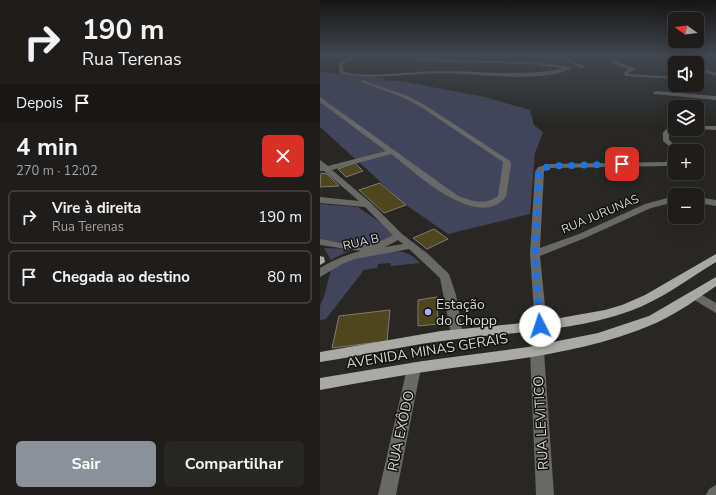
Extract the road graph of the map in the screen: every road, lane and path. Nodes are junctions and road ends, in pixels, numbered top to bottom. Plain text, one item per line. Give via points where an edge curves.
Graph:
1 (364, 81) dead end
2 (662, 88) dead end
3 (668, 88) edge
4 (656, 93) dead end
5 (716, 98) edge
6 (320, 99) edge
7 (704, 128) edge
8 (716, 128) edge
9 (668, 130) edge
10 (669, 144) edge
11 (390, 152) junction
12 (668, 163) edge
13 (322, 167) edge
14 (320, 200) edge
15 (668, 201) edge
16 (704, 201) edge
17 (716, 202) edge
18 (368, 204) junction
19 (399, 236) junction
20 (320, 242) edge
21 (411, 246) junction
22 (535, 254) junction
23 (716, 257) edge
24 (320, 259) edge
25 (320, 262) edge
26 (320, 273) edge
27 (716, 280) edge
28 (695, 295) junction
29 (716, 309) edge
30 (540, 326) junction
31 (457, 334) junction
32 (538, 351) junction
33 (320, 357) edge
34 (414, 368) junction
35 (320, 384) edge
36 (387, 495) edge
37 (545, 495) edge

1 - 11 street via 423,106 506,161 502,198 485,205 471,204 455,198
2 - 3 street
4 - 5 street
6 - 11 street
7 - 8 street
9 - 10 street via 666,141
11 - 13 street
12 - 22 street via 550,166 541,169
13 - 18 street
14 - 18 street
15 - 22 street, RUA JURUNAS via 648,206
16 - 17 street
18 - 19 street
19 - 20 street, RUA B via 387,244 373,248 354,248
19 - 21 street
21 - 26 street, RUA B via 341,260
21 - 31 street via 445,277
22 - 30 street
23 - 30 main road, AVENIDA MINAS GERAIS via 666,288 626,308
24 - 25 main road
27 - 28 main road, AVENIDA MINAS GERAIS
28 - 29 street
28 - 32 main road, AVENIDA MINAS GERAIS via 665,313 624,330
30 - 31 main road, AVENIDA MINAS GERAIS
31 - 33 main road, AVENIDA MINAS GERAIS
32 - 34 main road, AVENIDA MINAS GERAIS
32 - 37 street, RUA LEVITICO
34 - 35 main road, AVENIDA MINAS GERAIS
34 - 36 street, RUA EXÔDO

